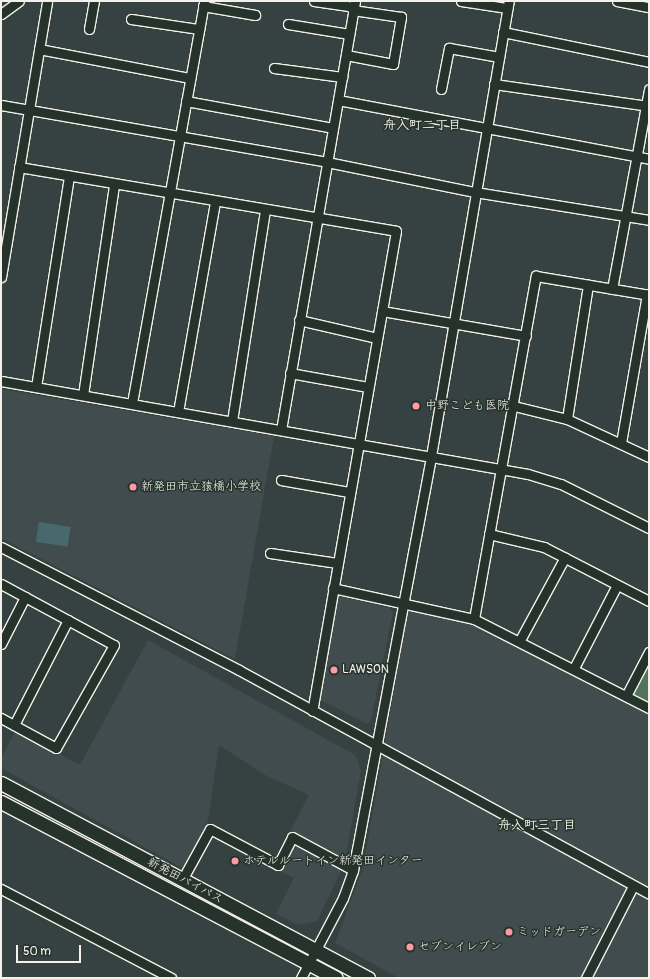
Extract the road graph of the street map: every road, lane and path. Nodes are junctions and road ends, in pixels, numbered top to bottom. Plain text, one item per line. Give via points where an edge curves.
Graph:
1 (19, 1) edge
2 (46, 1) edge
3 (94, 1) edge
4 (314, 1) edge
5 (461, 1) edge
6 (617, 1) edge
7 (203, 3) edge
8 (508, 5) edge
9 (354, 6) edge
10 (649, 7) edge
11 (1, 14) edge
12 (255, 15) dead end
13 (131, 19) dead end
14 (288, 24) dead end
15 (89, 29) dead end
16 (199, 29) junction
17 (503, 32) junction
18 (349, 34) junction
19 (39, 50) junction
20 (346, 55) junction
21 (499, 57) junction
22 (649, 62) edge
23 (274, 68) dead end
24 (342, 77) junction
25 (190, 78) junction
26 (494, 84) junction
27 (441, 89) dead end
28 (649, 89) edge
29 (338, 100) junction
30 (186, 101) junction
31 (1, 105) edge
32 (648, 106) edge
33 (28, 110) junction
34 (333, 128) junction
35 (486, 131) junction
36 (180, 137) junction
37 (636, 158) junction
38 (649, 159) edge
39 (327, 162) junction
40 (19, 167) junction
41 (69, 176) junction
42 (114, 184) junction
43 (475, 192) junction
44 (170, 193) junction
45 (215, 202) junction
46 (265, 210) junction
47 (626, 216) junction
48 (315, 220) junction
49 (649, 220) edge
50 (1, 272) edge
51 (588, 285) junction
52 (612, 289) junction
53 (648, 294) edge
54 (382, 311) junction
55 (299, 320) junction
56 (454, 324) junction
57 (526, 336) junction
58 (377, 338) junction
59 (290, 372) junction
60 (1, 381) edge
61 (36, 387) junction
62 (368, 387) junction
63 (83, 395) junction
64 (132, 403) junction
65 (514, 406) junction
66 (178, 412) junction
67 (567, 419) junction
68 (232, 421) junction
69 (281, 430) junction
70 (358, 443) junction
71 (621, 443) junction
72 (431, 456) junction
73 (649, 457) edge
74 (501, 469) junction
75 (281, 480) dead end
76 (349, 492) junction
77 (649, 528) edge
78 (490, 534) junction
79 (1, 547) edge
80 (270, 553) dead end
81 (564, 557) junction
82 (337, 563) junction
83 (1, 584) edge
84 (617, 585) junction
85 (333, 588) junction
86 (25, 597) junction
87 (649, 601) edge
88 (404, 605) junction
89 (474, 619) junction
90 (68, 620) junction
91 (520, 640) junction
92 (1, 644) edge
93 (649, 652) edge
94 (574, 668) junction
95 (626, 696) junction
96 (649, 708) edge
97 (312, 711) junction
98 (1, 718) edge
99 (14, 725) junction
100 (378, 748) junction
101 (1, 783) edge
102 (1, 802) edge
103 (353, 870) junction
104 (182, 880) junction
105 (634, 886) junction
106 (1, 889) edge
107 (649, 894) edge
108 (315, 950) junction
109 (309, 963) junction
110 (171, 978) edge
111 (301, 978) edge
112 (336, 978) edge
113 (368, 978) edge
114 (586, 978) edge

1 - 11 street
2 - 19 street
3 - 15 street
4 - 9 street
5 - 8 street
6 - 10 street
7 - 12 street
7 - 16 street
8 - 17 street
9 - 18 street
9 - 20 street via 401,17 393,64
13 - 16 street
14 - 18 street
16 - 25 street
17 - 21 street
17 - 22 street
18 - 20 street
19 - 25 street
19 - 33 street
20 - 24 street
21 - 26 street
21 - 27 street via 449,48
23 - 24 street
24 - 29 street
25 - 30 street
26 - 32 street
26 - 35 street
28 - 32 street
29 - 34 street
29 - 35 street
30 - 34 street
30 - 36 street
31 - 33 street
32 - 37 street
33 - 36 street
33 - 40 street
34 - 39 street
35 - 37 street
35 - 43 street
36 - 39 street
36 - 44 street
37 - 38 street
37 - 47 street
39 - 43 street
39 - 48 street
40 - 41 street
40 - 50 street
41 - 42 street
41 - 61 street
42 - 44 street
42 - 63 street
43 - 47 street
43 - 56 street
44 - 45 street
44 - 64 street
45 - 46 street
45 - 66 street
46 - 48 street
46 - 68 street
47 - 49 street
47 - 52 street
48 - 54 street via 396,231
48 - 55 street
51 - 52 street
51 - 57 street via 536,276
51 - 67 street
52 - 53 street
53 - 71 street
54 - 56 street
54 - 58 street
55 - 58 street
55 - 59 street
56 - 57 street
56 - 72 street
57 - 65 street
58 - 62 street
59 - 62 street
59 - 69 street
60 - 61 street
61 - 63 street
62 - 70 street
63 - 64 street
64 - 66 street
65 - 67 street
65 - 74 street
66 - 68 street
67 - 71 street
68 - 69 street
69 - 70 street
70 - 72 street
70 - 76 street
71 - 73 street
72 - 74 street
72 - 88 street
74 - 77 street via 561,484
74 - 78 street
75 - 76 street
76 - 82 street
78 - 81 street via 544,547
78 - 89 street
79 - 97 street
80 - 82 street
81 - 84 street
81 - 91 street
82 - 85 street
83 - 86 street
84 - 87 street
84 - 94 street
85 - 88 street
85 - 97 street
86 - 90 street
86 - 92 street
88 - 89 street
88 - 100 street
89 - 91 street
90 - 99 street
90 - 99 street via 114,645 56,748
91 - 94 street
93 - 95 street
94 - 95 street
95 - 96 street
97 - 100 street
98 - 99 street
100 - 103 street
100 - 105 street
101 - 104 highway, 新発田バイパス
102 - 109 highway, 新発田バイパス
103 - 104 street via 292,837 278,865 210,829
103 - 108 street via 343,898
104 - 108 highway, 新発田バイパス
105 - 107 street
105 - 114 street
106 - 110 street
108 - 109 street
108 - 113 highway, 新発田バイパス
109 - 111 street
109 - 112 highway, 新発田バイパス

